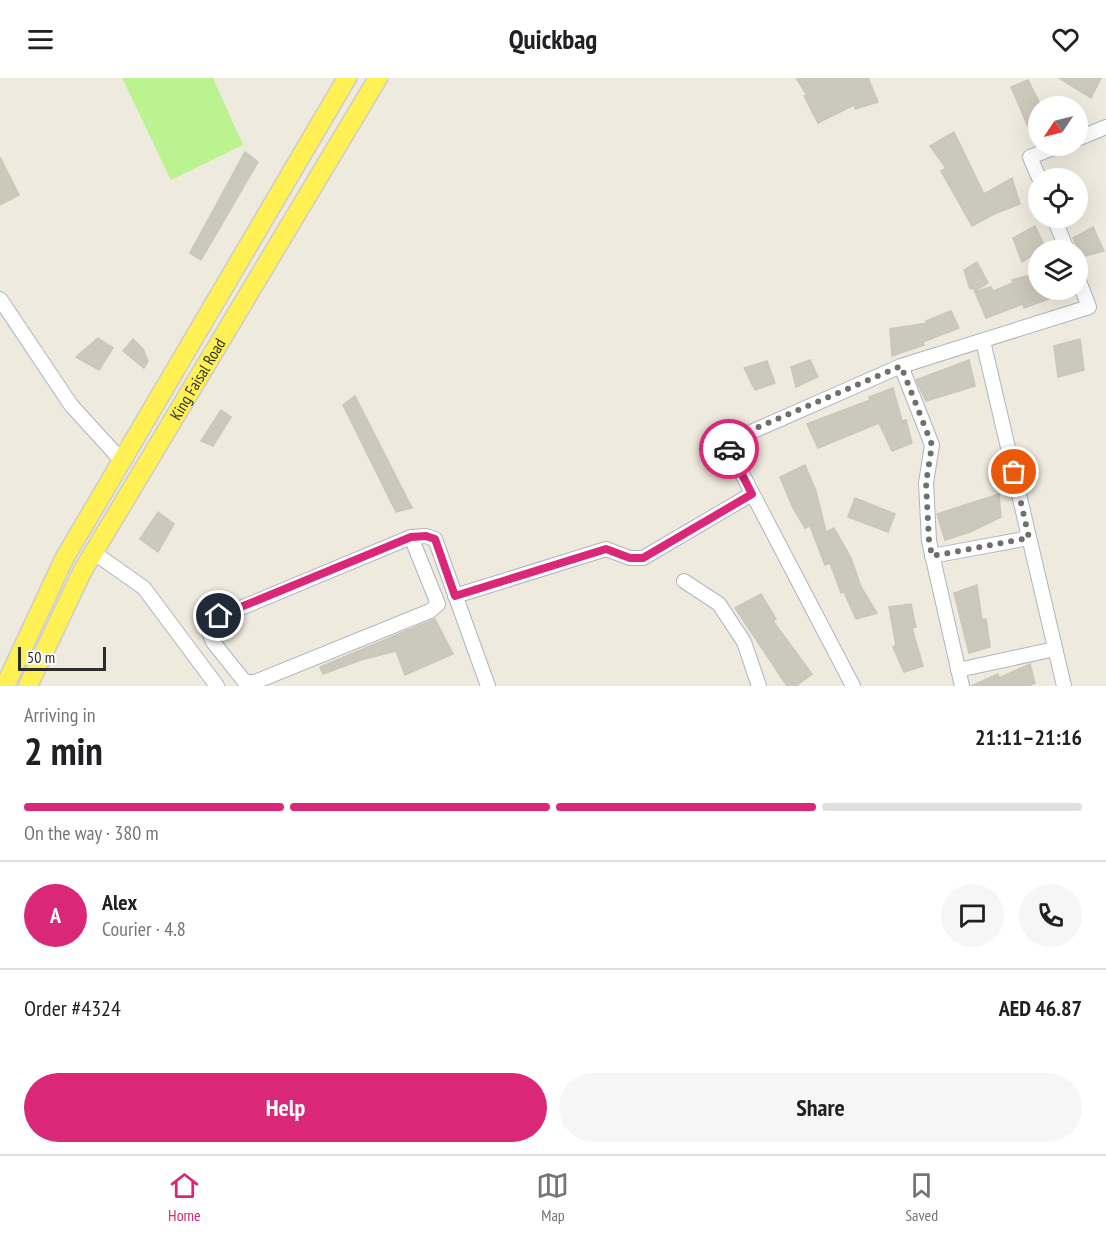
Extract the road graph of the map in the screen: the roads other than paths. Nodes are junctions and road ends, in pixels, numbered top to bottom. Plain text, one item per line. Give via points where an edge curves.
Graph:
1 (347, 78) edge
2 (378, 78) edge
3 (1106, 127) edge
4 (1088, 134) edge
5 (0, 299) edge
6 (1086, 300) edge
7 (983, 341) junction
8 (901, 366) junction
9 (121, 460) junction
10 (752, 494) junction
11 (411, 537) junction
12 (1029, 538) junction
13 (93, 552) junction
14 (932, 556) junction
15 (684, 580) dead end
16 (455, 596) junction
17 (1055, 649) junction
18 (958, 670) junction
19 (5, 686) edge
20 (28, 686) edge
21 (217, 686) edge
22 (488, 686) edge
23 (759, 686) edge
24 (853, 686) edge
25 (962, 686) edge
26 (1064, 686) edge

1 - 9 main road, King Faisal Road
2 - 13 main road, King Faisal Road
3 - 4 street
5 - 9 street via 71,405
6 - 7 street via 1089,307
7 - 8 street
7 - 12 street
8 - 10 street via 726,443
8 - 14 street via 932,445 926,483
9 - 19 main road, King Faisal Road via 64,559
10 - 16 street via 643,558 630,558 606,549
10 - 24 street
11 - 11 street via 438,604 430,611 255,682 245,682 213,642 207,627 219,616
11 - 16 street via 435,539
12 - 14 street
12 - 17 street
13 - 20 main road, King Faisal Road
13 - 21 street via 144,588
14 - 18 street
15 - 23 street via 719,604 744,642
16 - 22 street
17 - 18 street
17 - 26 street
18 - 25 street

